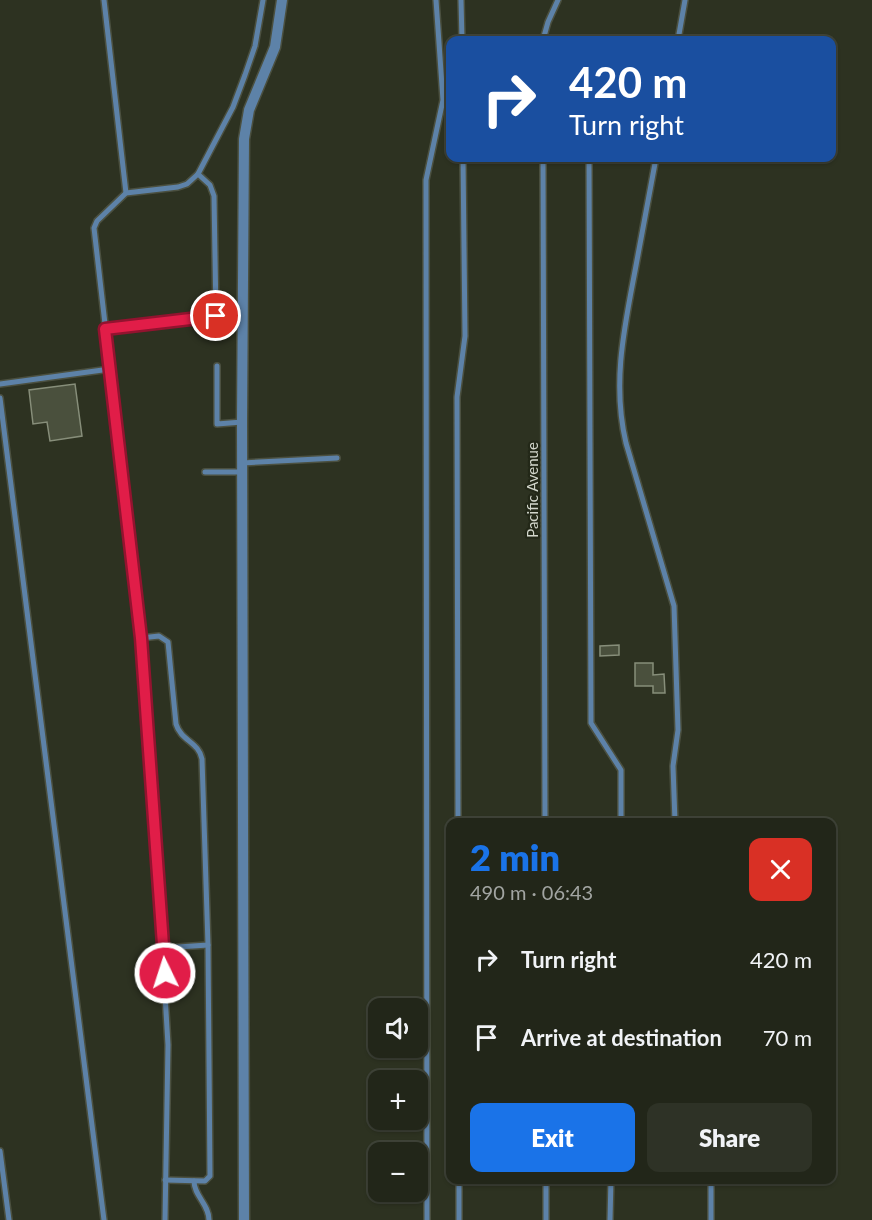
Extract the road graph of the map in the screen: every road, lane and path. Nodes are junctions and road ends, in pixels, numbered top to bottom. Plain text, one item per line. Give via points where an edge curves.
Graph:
1 (104, 0) edge
2 (263, 0) edge
3 (282, 0) edge
4 (435, 0) edge
5 (462, 0) edge
6 (558, 0) edge
7 (685, 0) edge
8 (462, 36) edge
9 (544, 36) edge
10 (679, 36) edge
11 (463, 162) edge
12 (543, 162) edge
13 (590, 162) edge
14 (655, 162) edge
15 (198, 174) junction
16 (126, 193) junction
17 (105, 329) junction
18 (217, 366) dead end
19 (110, 369) junction
20 (0, 384) edge
21 (0, 398) edge
22 (242, 422) junction
23 (337, 458) dead end
24 (242, 467) junction
25 (205, 472) dead end
26 (141, 638) junction
27 (458, 818) edge
28 (545, 818) edge
29 (621, 818) edge
30 (675, 818) edge
31 (208, 945) junction
32 (163, 948) junction
33 (0, 1151) edge
34 (165, 1180) junction
35 (194, 1181) junction
36 (459, 1184) edge
37 (546, 1184) edge
38 (610, 1184) edge
39 (711, 1184) edge
40 (9, 1220) edge
41 (104, 1220) edge
42 (165, 1220) edge
43 (209, 1220) edge
44 (244, 1220) edge
45 (427, 1220) edge
46 (459, 1220) edge
47 (546, 1220) edge
48 (610, 1220) edge
49 (711, 1220) edge

1 - 16 lane
2 - 15 lane via 245,75
3 - 22 street via 274,47 249,110 244,139
4 - 45 lane via 443,100 426,180
5 - 8 lane
6 - 9 lane
7 - 10 lane
11 - 27 lane via 465,336 457,397
12 - 28 lane, Pacific Avenue
13 - 29 lane via 591,723 621,770
14 - 30 lane via 622,338 618,383 621,424 674,606 678,730 673,766
15 - 16 lane via 178,187
15 - 17 lane via 210,185 214,196 216,316
16 - 17 lane via 94,228
17 - 19 lane
18 - 22 lane via 216,424
19 - 20 lane
19 - 26 lane
21 - 41 lane
22 - 24 street
23 - 24 lane
24 - 25 lane
24 - 44 street
26 - 31 lane via 159,636 168,642 176,724 180,735 197,746 202,756
26 - 32 lane
31 - 32 lane
31 - 35 lane via 210,1176
32 - 34 lane via 168,1045
33 - 40 lane
34 - 35 lane
34 - 42 lane
35 - 43 lane via 195,1190 208,1209
36 - 46 lane
37 - 47 lane
38 - 48 lane
39 - 49 lane

